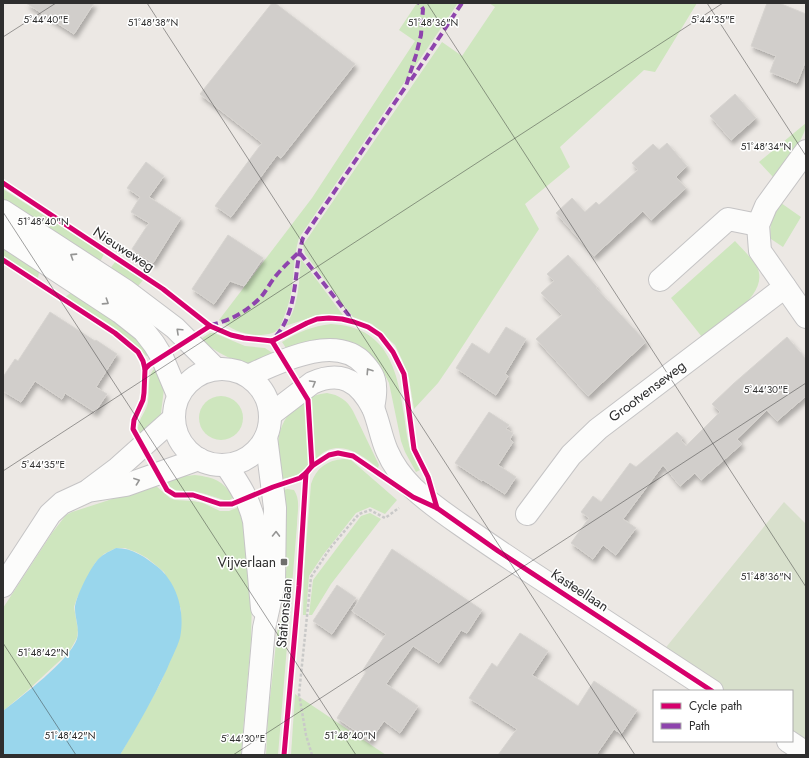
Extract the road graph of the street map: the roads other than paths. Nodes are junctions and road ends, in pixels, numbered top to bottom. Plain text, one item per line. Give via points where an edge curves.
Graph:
1 (806, 150) edge
2 (3, 211) edge
3 (758, 225) junction
4 (3, 235) edge
5 (660, 280) dead end
6 (785, 287) junction
7 (806, 318) edge
8 (216, 369) junction
9 (248, 376) junction
10 (178, 395) junction
11 (373, 408) junction
12 (270, 415) junction
13 (174, 418) junction
14 (266, 436) junction
15 (199, 459) junction
16 (226, 465) junction
17 (88, 491) junction
18 (527, 514) dead end
19 (3, 586) edge
20 (264, 628) junction
21 (710, 690) edge
22 (790, 742) edge
23 (806, 753) edge
24 (253, 755) edge

1 - 3 street via 766,206
8 -> 2 street via 175,328 126,291
3 - 5 street via 728,219
3 - 6 street via 760,251
4 -> 10 street via 120,312 144,331 162,357
6 - 7 street
6 - 18 street, Grootvenseweg via 598,429 571,455
8 - 9 street via 238,371
8 - 10 street via 194,377
11 -> 9 street, Kasteellaan via 376,386 372,373 352,355 326,351 309,353
9 - 12 street via 259,386 267,399
10 - 13 street
12 -> 11 street, Kasteellaan via 312,383 336,376 351,382
11 - 21 street, Kasteellaan via 393,464 414,489 498,551
12 - 14 street
13 - 15 street via 181,442
13 - 17 street
14 - 16 street via 250,456
20 -> 14 street, Stationslaan via 274,583 276,531
15 - 16 street
17 -> 15 street via 126,485
16 - 20 street, Stationslaan via 251,507
17 - 19 street via 62,503 50,514
20 - 24 street, Stationslaan
22 - 23 street

